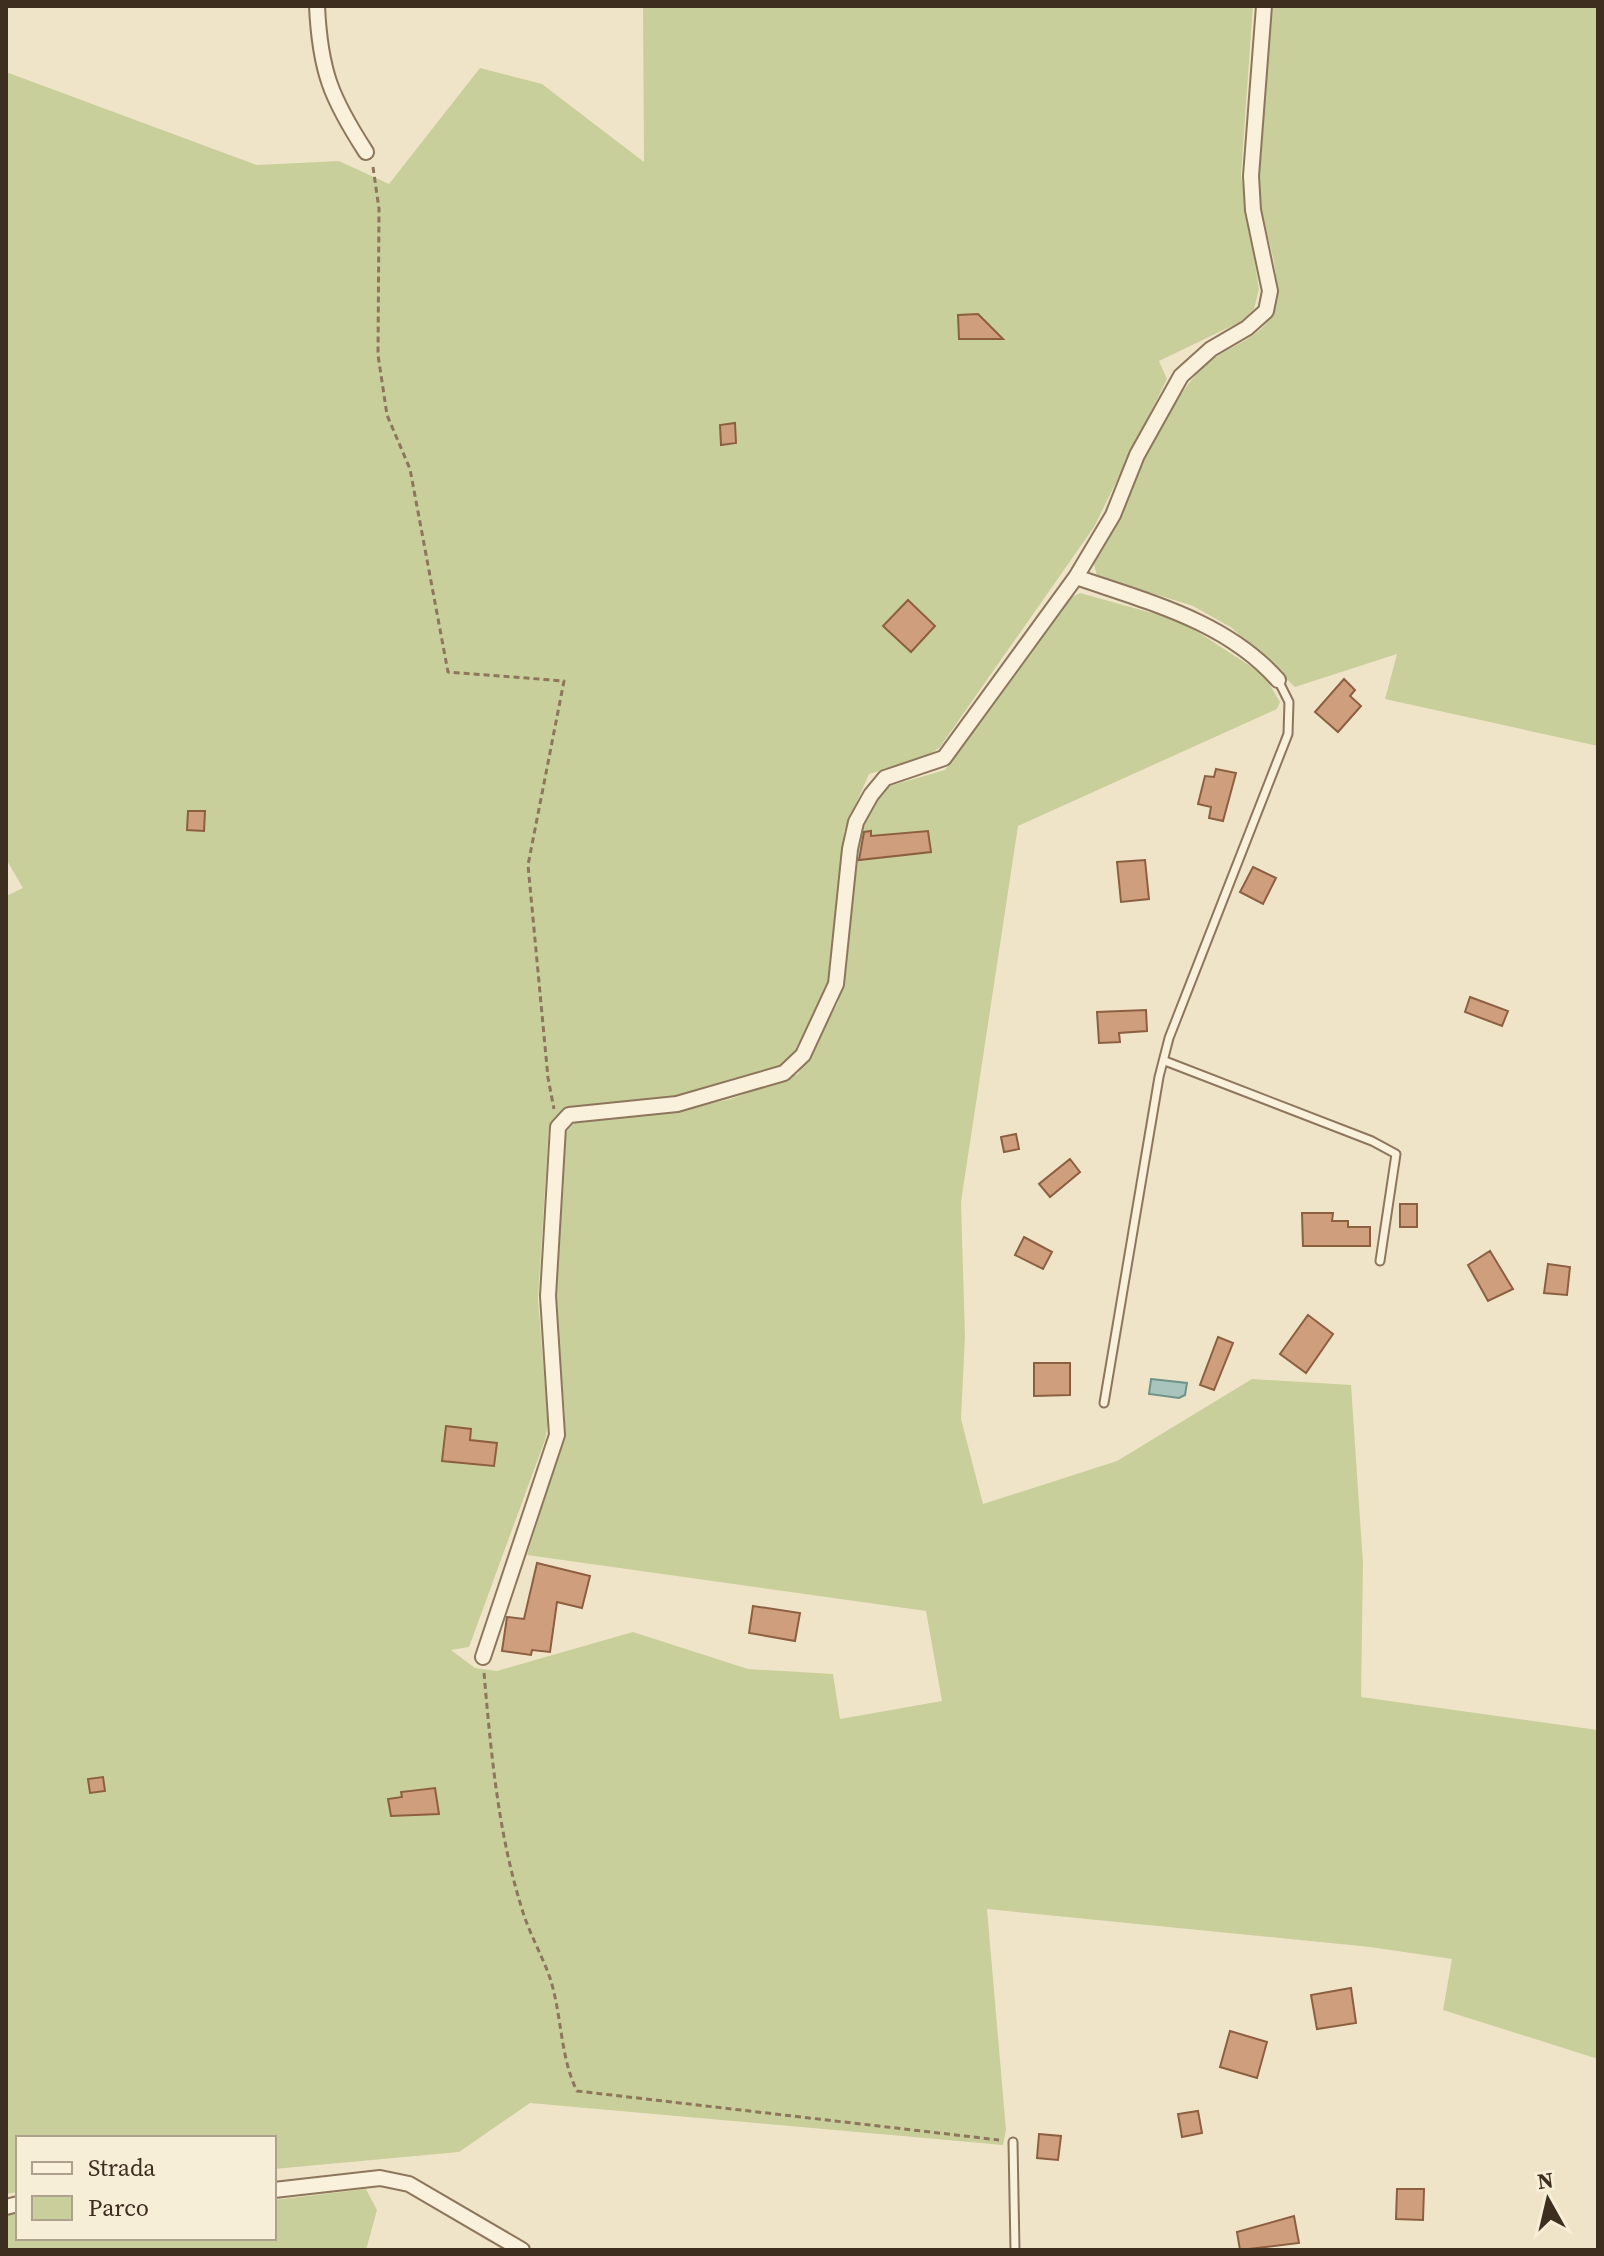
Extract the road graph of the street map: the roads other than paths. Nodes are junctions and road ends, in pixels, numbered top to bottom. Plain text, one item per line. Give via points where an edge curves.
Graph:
1 (317, 6) edge
2 (1264, 6) edge
3 (366, 152) road end
4 (1076, 577) junction
5 (1278, 680) joint
6 (1165, 1061) junction
7 (1380, 1261) dead end
8 (1104, 1403) dead end
9 (483, 1657) road end
10 (1013, 2142) road end
11 (276, 2190) edge
12 (522, 2250) edge
13 (1015, 2250) edge

1 - 3 street via 325,75
2 - 4 street via 1251,176 1270,291 1266,311 1181,376 1137,455 1113,515
4 - 5 street via 1188,616 1262,661
4 - 9 street via 944,758 885,778 871,795 856,822 850,849 836,984 803,1055 784,1073 748,1085 677,1104 569,1115 558,1127 548,1296 557,1435
5 - 6 lane via 1289,702 1288,734 1169,1038
6 - 7 lane via 1396,1154
6 - 8 lane via 1146,1143
10 - 13 lane
11 - 12 street via 380,2178 409,2184

